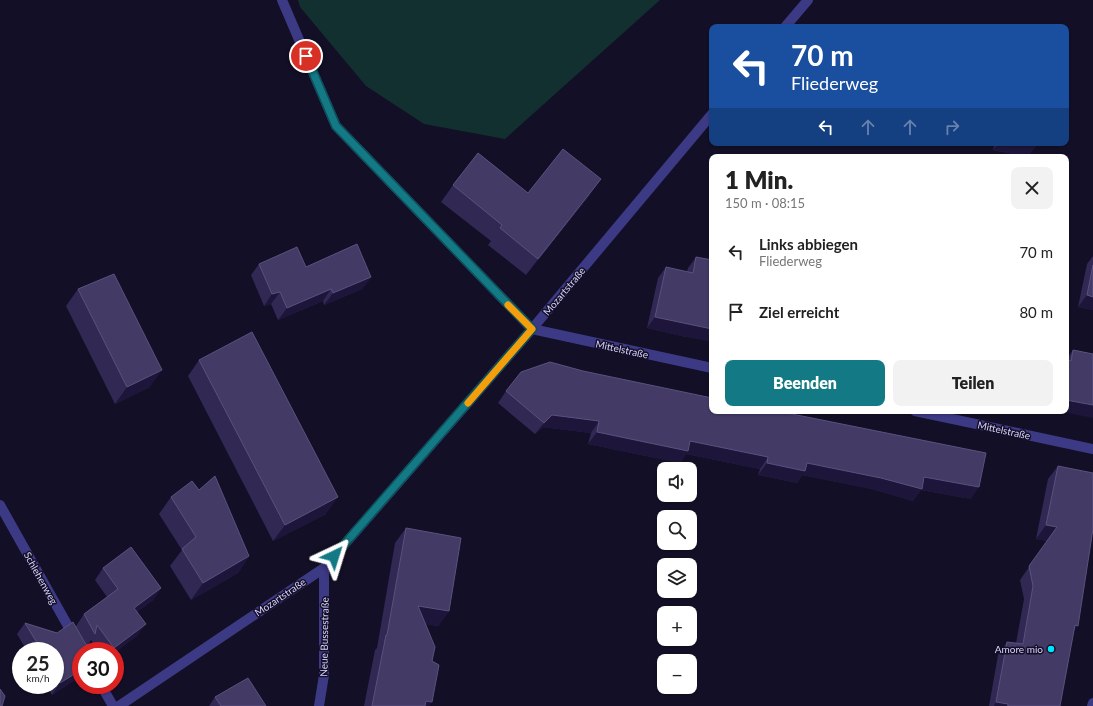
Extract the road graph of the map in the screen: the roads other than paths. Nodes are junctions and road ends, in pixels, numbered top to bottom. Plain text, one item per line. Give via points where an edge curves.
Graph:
1 (282, 0) edge
2 (808, 0) edge
3 (788, 24) edge
4 (709, 118) edge
5 (532, 329) junction
6 (709, 367) edge
7 (929, 414) edge
8 (1093, 449) edge
9 (0, 505) edge
10 (324, 568) junction
11 (77, 642) edge
12 (106, 694) edge
13 (113, 706) edge
14 (119, 706) edge
15 (319, 706) edge

1 - 5 street via 336,126
2 - 3 street
4 - 5 street, Mozartstraße
5 - 6 street, Mittelstraße
5 - 10 street, Mozartstraße
7 - 8 street, Mittelstraße
9 - 11 street, Schlehenweg
10 - 14 street, Mozartstraße
10 - 15 street, Neue Bussestraße via 324,675
12 - 13 street

